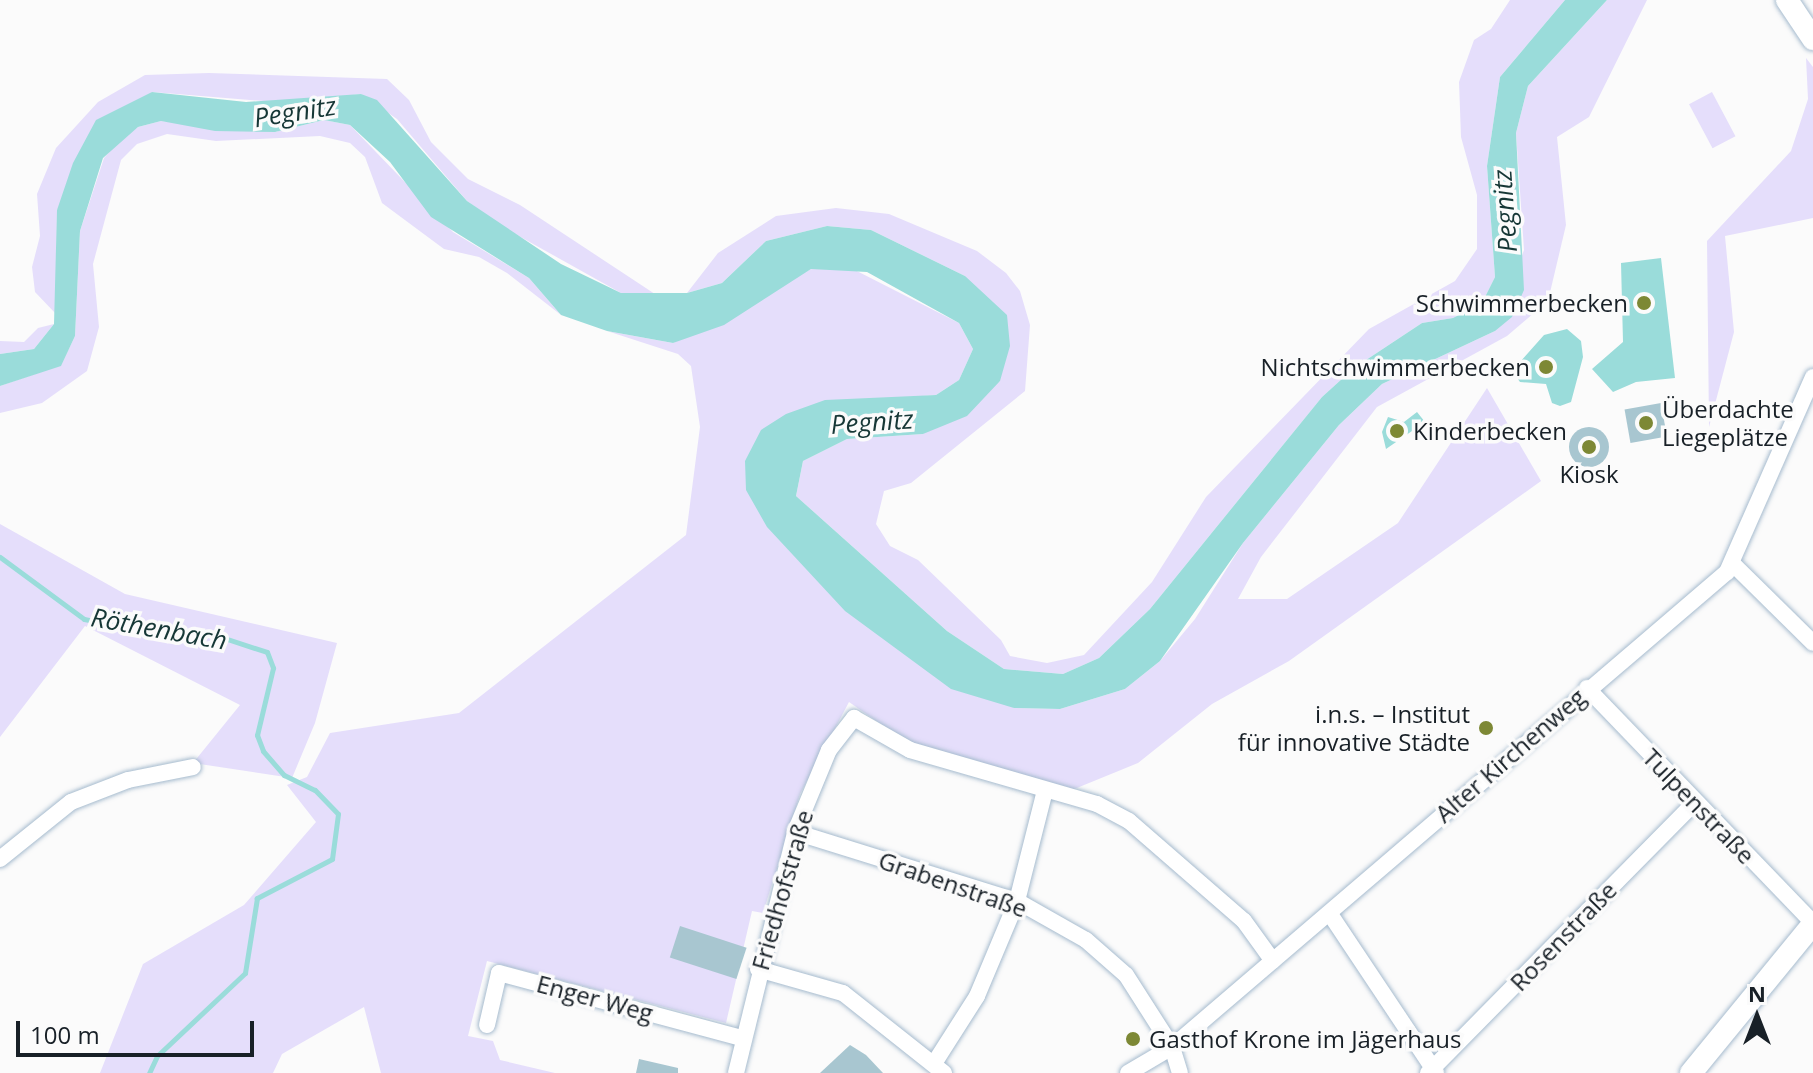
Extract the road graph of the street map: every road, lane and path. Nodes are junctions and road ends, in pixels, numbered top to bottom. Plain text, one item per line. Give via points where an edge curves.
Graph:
1 (1787, 0) edge
2 (1813, 39) edge
3 (1813, 377) edge
4 (1733, 564) junction
5 (1813, 643) edge
6 (1587, 688) junction
7 (193, 767) dead end
8 (1045, 790) junction
9 (1694, 803) junction
10 (795, 832) junction
11 (0, 859) edge
12 (1017, 901) junction
13 (1330, 914) junction
14 (1813, 924) edge
15 (1273, 961) junction
16 (758, 969) junction
17 (487, 1025) dead end
18 (742, 1038) junction
19 (1172, 1047) junction
20 (939, 1067) edge
21 (1432, 1072) edge
22 (736, 1073) edge
23 (1128, 1073) edge
24 (1180, 1073) edge
25 (1691, 1073) edge

1 - 2 main road
3 - 4 street, Alter Kirchenweg
4 - 5 street
4 - 6 street, Alter Kirchenweg
6 - 9 street, Tulpenstraße
6 - 13 street, Alter Kirchenweg
7 - 11 street via 128,780 71,802
8 - 10 street, Friedhofstraße via 910,750 854,718 829,750
8 - 12 street
8 - 15 street via 1097,804 1129,821 1244,921
9 - 14 street, Tulpenstraße
9 - 21 street, Rosenstraße
10 - 12 street, Grabenstraße
10 - 16 street, Friedhofstraße
12 - 19 street, Grabenstraße via 1086,940 1126,975
12 - 20 street via 977,996
13 - 15 street, Alter Kirchenweg
13 - 21 street
14 - 25 main road
15 - 19 street, Alter Kirchenweg
16 - 18 street, Friedhofstraße
16 - 20 street via 843,993
17 - 18 street, Enger Weg via 499,973
18 - 22 street, Friedhofstraße
19 - 23 street, Alter Kirchenweg
19 - 24 street, Grabenstraße

